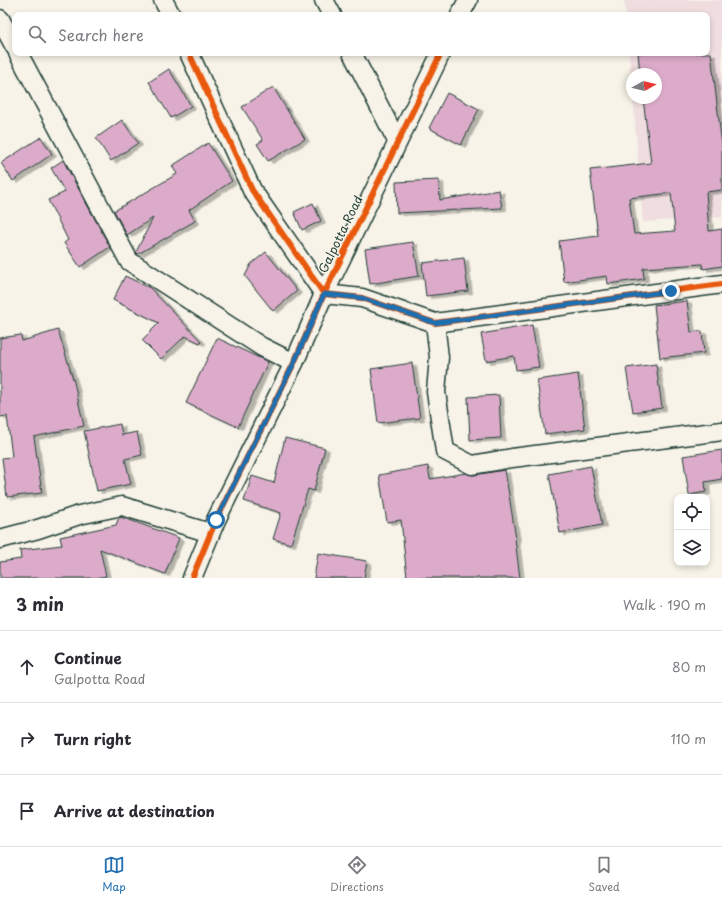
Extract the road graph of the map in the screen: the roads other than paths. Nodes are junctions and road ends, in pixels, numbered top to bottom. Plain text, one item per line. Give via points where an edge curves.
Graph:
1 (163, 0) edge
2 (324, 0) edge
3 (468, 0) edge
4 (169, 12) edge
5 (330, 12) edge
6 (462, 12) edge
7 (0, 19) edge
8 (12, 41) edge
9 (20, 56) edge
10 (190, 56) edge
11 (354, 56) edge
12 (440, 56) edge
13 (397, 141) junction
14 (722, 284) edge
15 (324, 294) junction
16 (435, 323) junction
17 (294, 363) junction
18 (722, 431) edge
19 (210, 533) junction
20 (0, 539) edge
21 (192, 578) edge

1 - 4 street
2 - 5 street
3 - 6 street
7 - 8 street
9 - 17 street via 129,261 262,347
10 - 15 street via 252,190
11 - 13 street
12 - 13 street, Galpotta Road
13 - 15 street, Galpotta Road
14 - 16 street
15 - 16 street via 362,298
15 - 17 street, Galpotta Road
16 - 18 street via 439,357 436,392 445,452 472,465
17 - 19 street, Galpotta Road
19 - 20 street via 122,506 79,515
19 - 21 street, Galpotta Road

